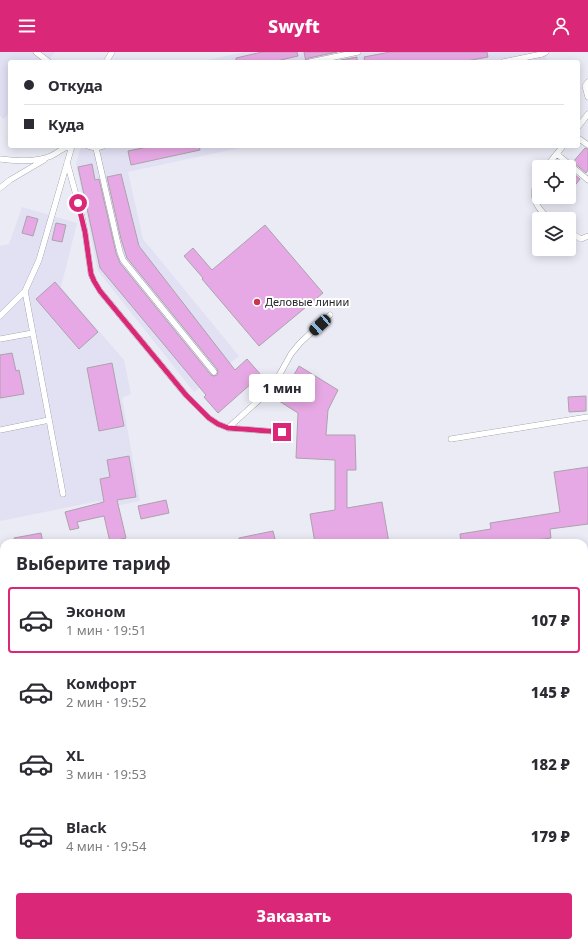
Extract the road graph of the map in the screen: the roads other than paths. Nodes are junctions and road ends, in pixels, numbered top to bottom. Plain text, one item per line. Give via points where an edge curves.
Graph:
1 (36, 52) edge
2 (358, 52) edge
3 (546, 52) edge
4 (46, 60) edge
5 (320, 60) edge
6 (513, 60) edge
7 (588, 82) edge
8 (588, 97) edge
9 (588, 114) edge
10 (580, 124) edge
11 (64, 148) edge
12 (71, 148) edge
13 (96, 148) edge
14 (561, 148) edge
15 (556, 154) junction
16 (50, 156) junction
17 (0, 159) edge
18 (551, 160) edge
19 (67, 162) junction
20 (588, 180) edge
21 (0, 188) edge
22 (576, 236) edge
23 (588, 236) edge
24 (25, 291) junction
25 (330, 315) dead end
26 (0, 316) edge
27 (33, 333) junction
28 (0, 339) edge
29 (214, 372) dead end
30 (588, 417) edge
31 (49, 420) junction
32 (228, 428) junction
33 (0, 430) edge
34 (282, 432) dead end
35 (450, 439) dead end
36 (63, 494) dead end

1 - 4 lane
2 - 5 lane
3 - 6 lane
7 - 8 lane via 585,86
9 - 10 lane
11 - 16 lane
12 - 19 lane
13 - 29 lane via 118,246 124,260
14 - 15 lane
15 - 18 lane
15 - 20 lane
16 - 17 lane via 24,161
16 - 21 lane
19 - 24 lane via 39,260
19 - 32 lane via 82,217 89,266 100,291 186,395 209,418
22 - 23 lane via 581,239
24 - 26 lane
24 - 27 lane
25 - 32 lane via 291,354 268,392
27 - 28 lane
27 - 31 lane
30 - 35 lane
31 - 33 lane
31 - 36 lane
32 - 34 lane

